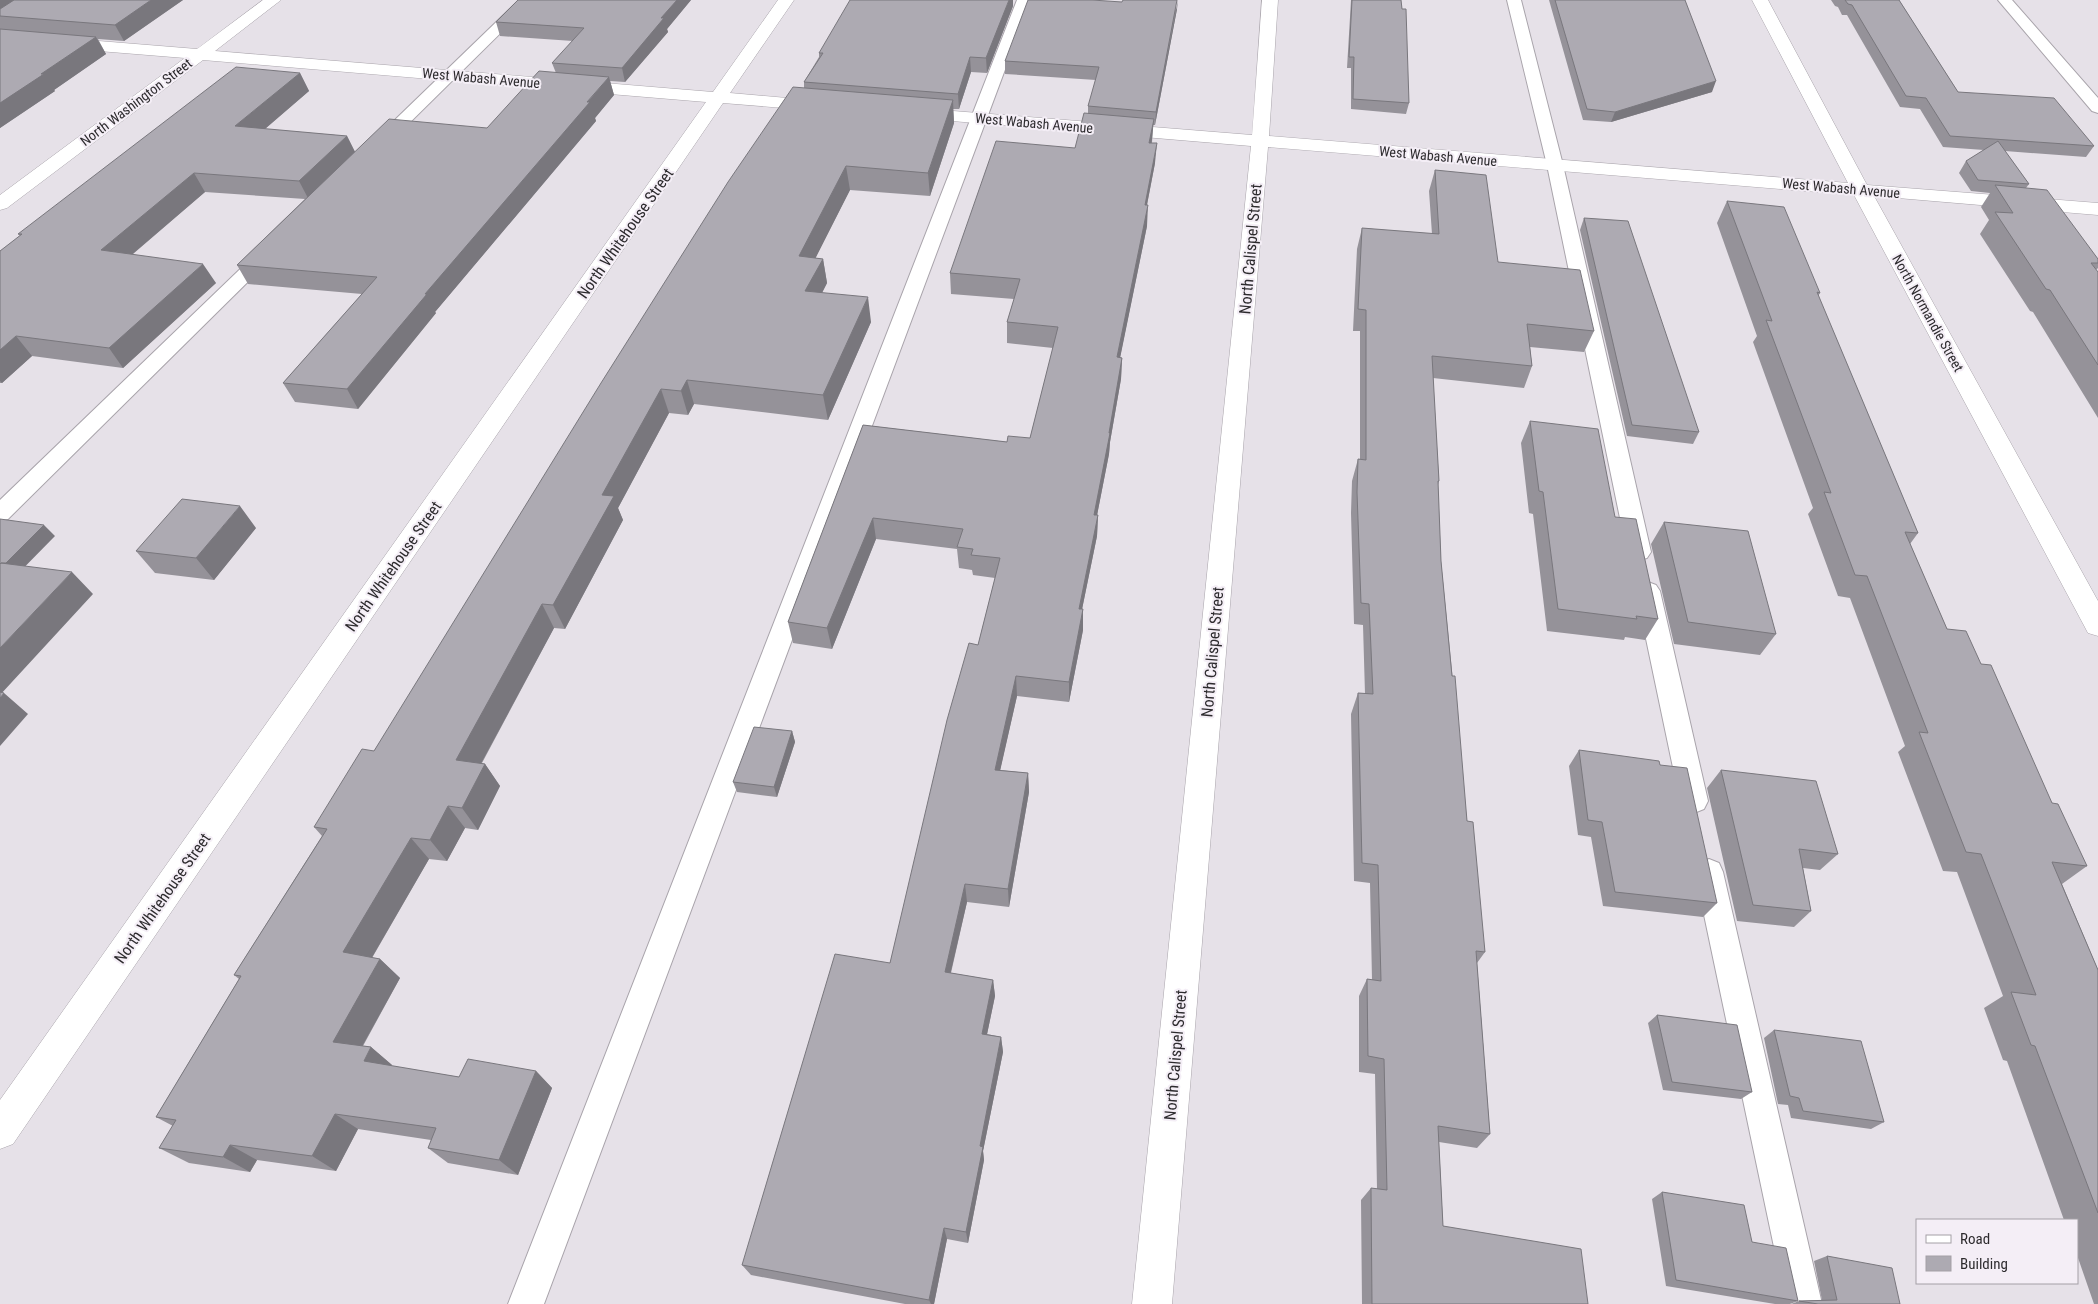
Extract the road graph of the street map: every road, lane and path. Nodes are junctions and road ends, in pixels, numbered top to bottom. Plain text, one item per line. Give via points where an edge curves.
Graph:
1 (273, 0) edge
2 (527, 0) edge
3 (786, 0) edge
4 (1024, 0) edge
5 (1270, 0) edge
6 (1514, 0) edge
7 (1760, 0) edge
8 (2005, 0) edge
9 (0, 38) edge
10 (200, 54) junction
11 (450, 75) junction
12 (719, 97) junction
13 (835, 107) edge
14 (2098, 108) edge
15 (902, 112) edge
16 (979, 118) junction
17 (1260, 141) junction
18 (364, 158) edge
19 (1554, 165) junction
20 (1861, 190) junction
21 (0, 204) edge
22 (2098, 210) edge
23 (278, 242) edge
24 (0, 513) edge
25 (2098, 626) edge
26 (0, 1131) edge
27 (526, 1304) edge
28 (1152, 1304) edge
29 (1804, 1304) edge

1 - 10 street, North Washington Street
2 - 11 lane
3 - 12 street, North Whitehouse Street
4 - 16 lane
5 - 17 street, North Calispel Street
6 - 19 lane
7 - 20 street, North Normandie Street
8 - 14 lane
9 - 10 street, West Wabash Avenue
10 - 11 street, West Wabash Avenue
10 - 21 street, North Washington Street
11 - 12 street, West Wabash Avenue
11 - 18 lane
12 - 13 street, West Wabash Avenue
12 - 26 street, North Whitehouse Street
15 - 16 street, West Wabash Avenue
16 - 17 street, West Wabash Avenue
16 - 27 lane
17 - 19 street, West Wabash Avenue
17 - 28 street, North Calispel Street
19 - 20 street, West Wabash Avenue
19 - 29 lane
20 - 22 street, West Wabash Avenue
20 - 25 street, North Normandie Street
23 - 24 lane

